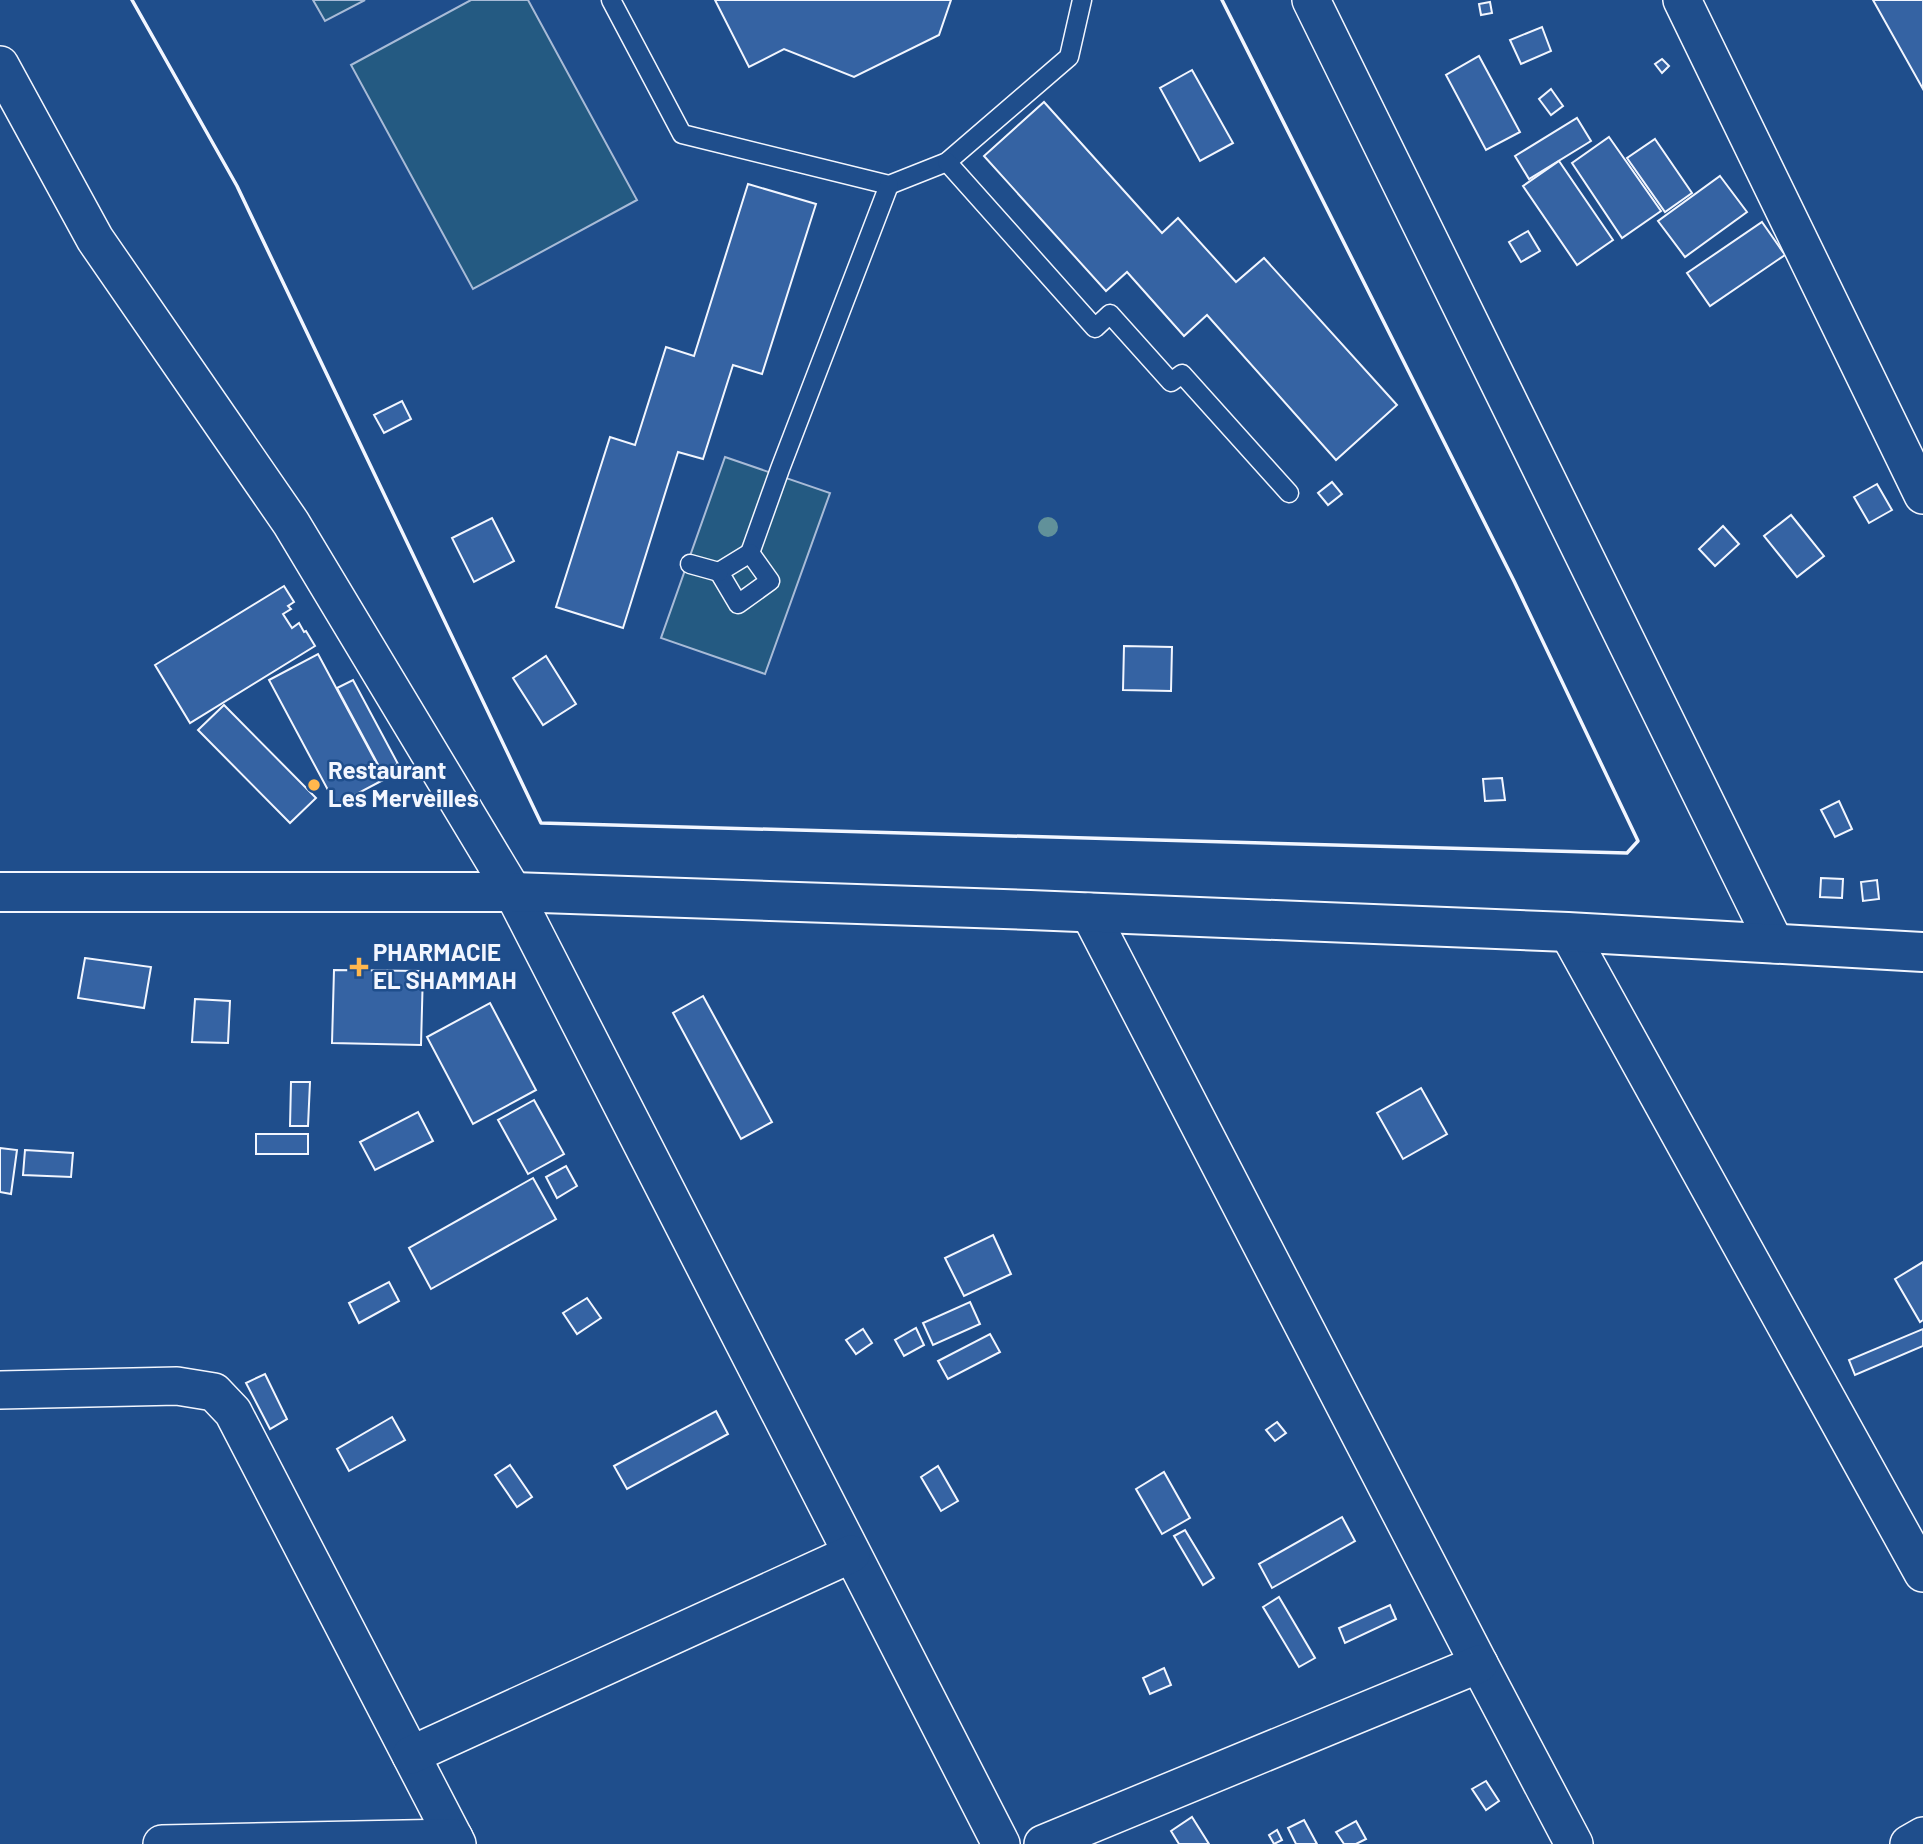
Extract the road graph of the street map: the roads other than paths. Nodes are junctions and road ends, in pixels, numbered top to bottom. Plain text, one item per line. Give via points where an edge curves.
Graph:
1 (611, 0) edge
2 (1082, 0) edge
3 (1311, 0) edge
4 (1692, 3) edge
5 (0, 65) edge
6 (947, 162) junction
7 (889, 185) junction
8 (1289, 493) dead end
9 (1923, 495) edge
10 (750, 554) junction
11 (690, 564) dead end
12 (719, 572) junction
13 (513, 891) junction
14 (0, 892) edge
15 (1088, 912) junction
16 (1568, 932) junction
17 (1775, 944) junction
18 (1923, 952) edge
19 (0, 1390) edge
20 (851, 1554) junction
21 (1923, 1573) edge
22 (1479, 1664) junction
23 (411, 1755) junction
24 (1923, 1836) edge
25 (456, 1841) edge
26 (162, 1844) edge
27 (1001, 1844) edge
28 (1043, 1844) edge
29 (1574, 1844) edge
30 (1909, 1844) edge

1 - 7 lane via 682,134
2 - 6 lane via 1069,57
3 - 17 street
4 - 9 street
5 - 13 street via 95,239 291,523
6 - 7 lane
6 - 8 lane via 1096,328 1110,314 1171,382 1182,374
7 - 10 lane
10 - 12 lane
10 - 12 lane via 770,581 738,604
11 - 12 lane
13 - 14 street
13 - 15 street
13 - 20 street
15 - 16 street
15 - 22 street
16 - 17 street
16 - 21 street
17 - 18 street
19 - 23 street via 177,1386 214,1392 233,1412
20 - 23 street
20 - 27 street
22 - 28 street
22 - 29 street
23 - 25 street
24 - 30 street
25 - 26 street

